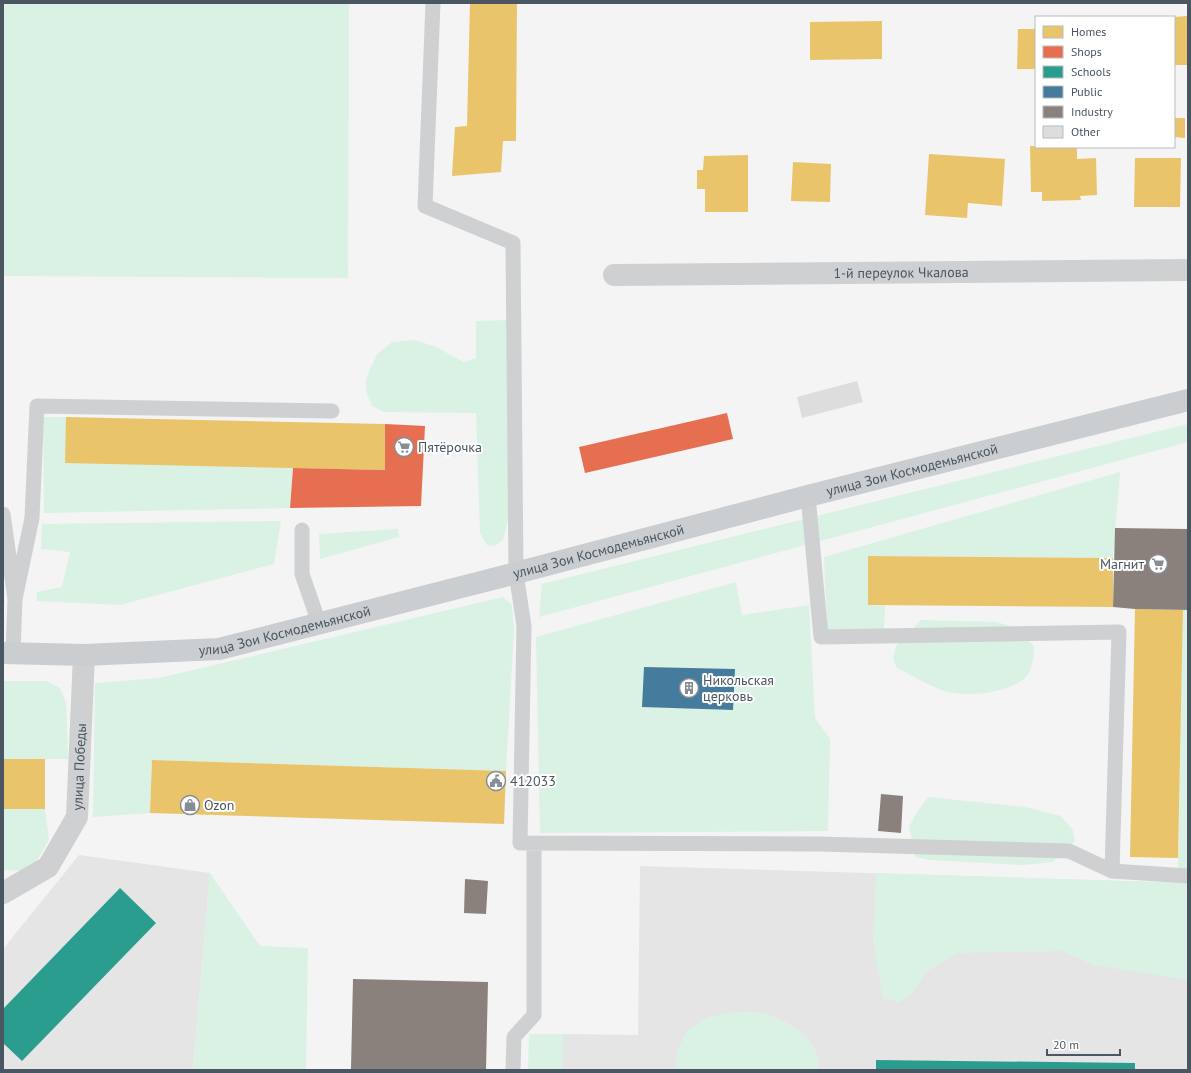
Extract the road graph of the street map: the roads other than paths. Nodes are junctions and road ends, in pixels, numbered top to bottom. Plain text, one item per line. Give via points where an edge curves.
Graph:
1 (433, 3) edge
2 (1188, 270) edge
3 (614, 275) dead end
4 (1188, 400) edge
5 (332, 411) dead end
6 (808, 496) junction
7 (3, 514) edge
8 (302, 530) dead end
9 (516, 573) junction
10 (15, 599) junction
11 (319, 623) junction
12 (8, 653) edge
13 (84, 655) junction
14 (534, 843) junction
15 (1112, 871) junction
16 (1188, 876) edge
17 (3, 893) edge
18 (513, 1070) edge

1 - 9 lane via 425,206 514,243
2 - 3 street, 1-й переулок Чкалова
4 - 6 main road, улица Зои Космодемьянской
5 - 10 lane via 37,406 32,518
6 - 9 main road, улица Зои Космодемьянской
6 - 15 lane via 821,637 1119,632
7 - 10 lane
8 - 11 lane via 302,574
9 - 11 main road, улица Зои Космодемьянской
9 - 14 lane via 524,626 520,843
10 - 12 lane
11 - 13 main road, улица Зои Космодемьянской via 219,649
12 - 13 main road, улица Зои Космодемьянской
13 - 17 street, улица Победы via 77,817 48,867
14 - 15 lane via 819,844 1069,851
14 - 18 lane via 534,1015 514,1037
15 - 16 lane

